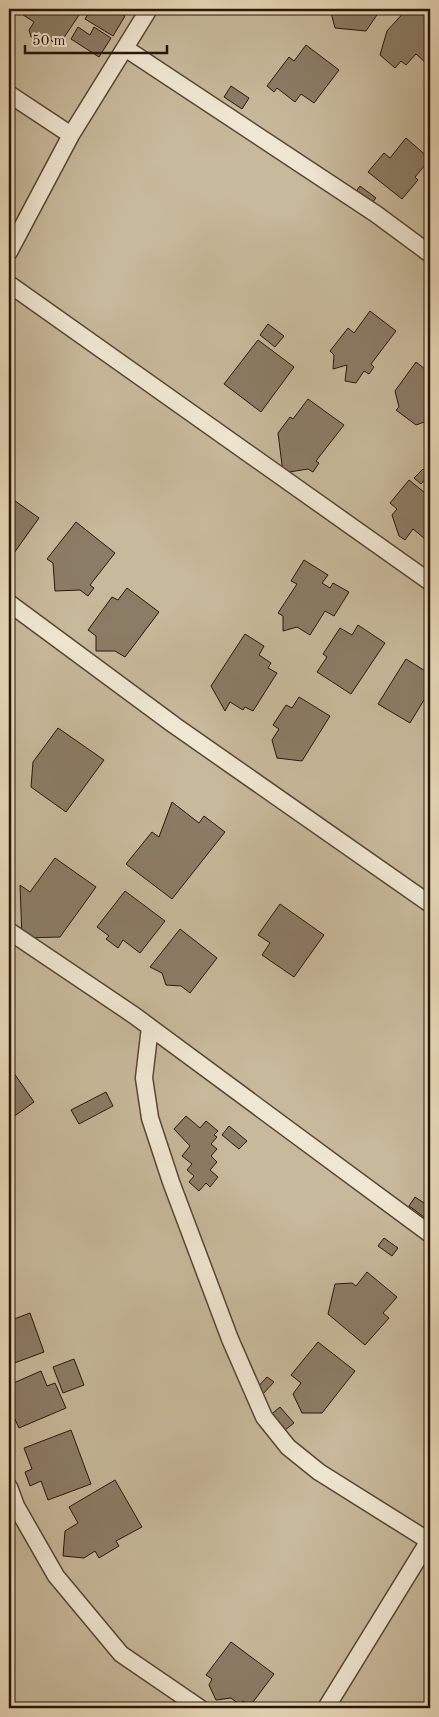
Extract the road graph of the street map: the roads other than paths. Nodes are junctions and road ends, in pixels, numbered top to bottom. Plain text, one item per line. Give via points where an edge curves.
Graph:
1 (149, 9) edge
2 (125, 48) junction
3 (9, 94) edge
4 (71, 135) junction
5 (9, 252) edge
6 (430, 254) edge
7 (9, 284) edge
8 (430, 582) edge
9 (9, 603) edge
10 (430, 904) edge
11 (9, 931) edge
12 (150, 1027) junction
13 (430, 1234) edge
14 (9, 1487) edge
15 (429, 1540) edge
16 (200, 1708) edge
17 (326, 1708) edge

1 - 2 street
2 - 4 street
2 - 6 street via 376,214
3 - 4 street
4 - 5 street
7 - 8 street
9 - 10 street via 174,725
11 - 12 street
12 - 13 street
12 - 15 street via 144,1078 150,1118 230,1339 264,1417 288,1447 319,1472
14 - 16 street via 16,1506 56,1576 121,1654
15 - 17 street

